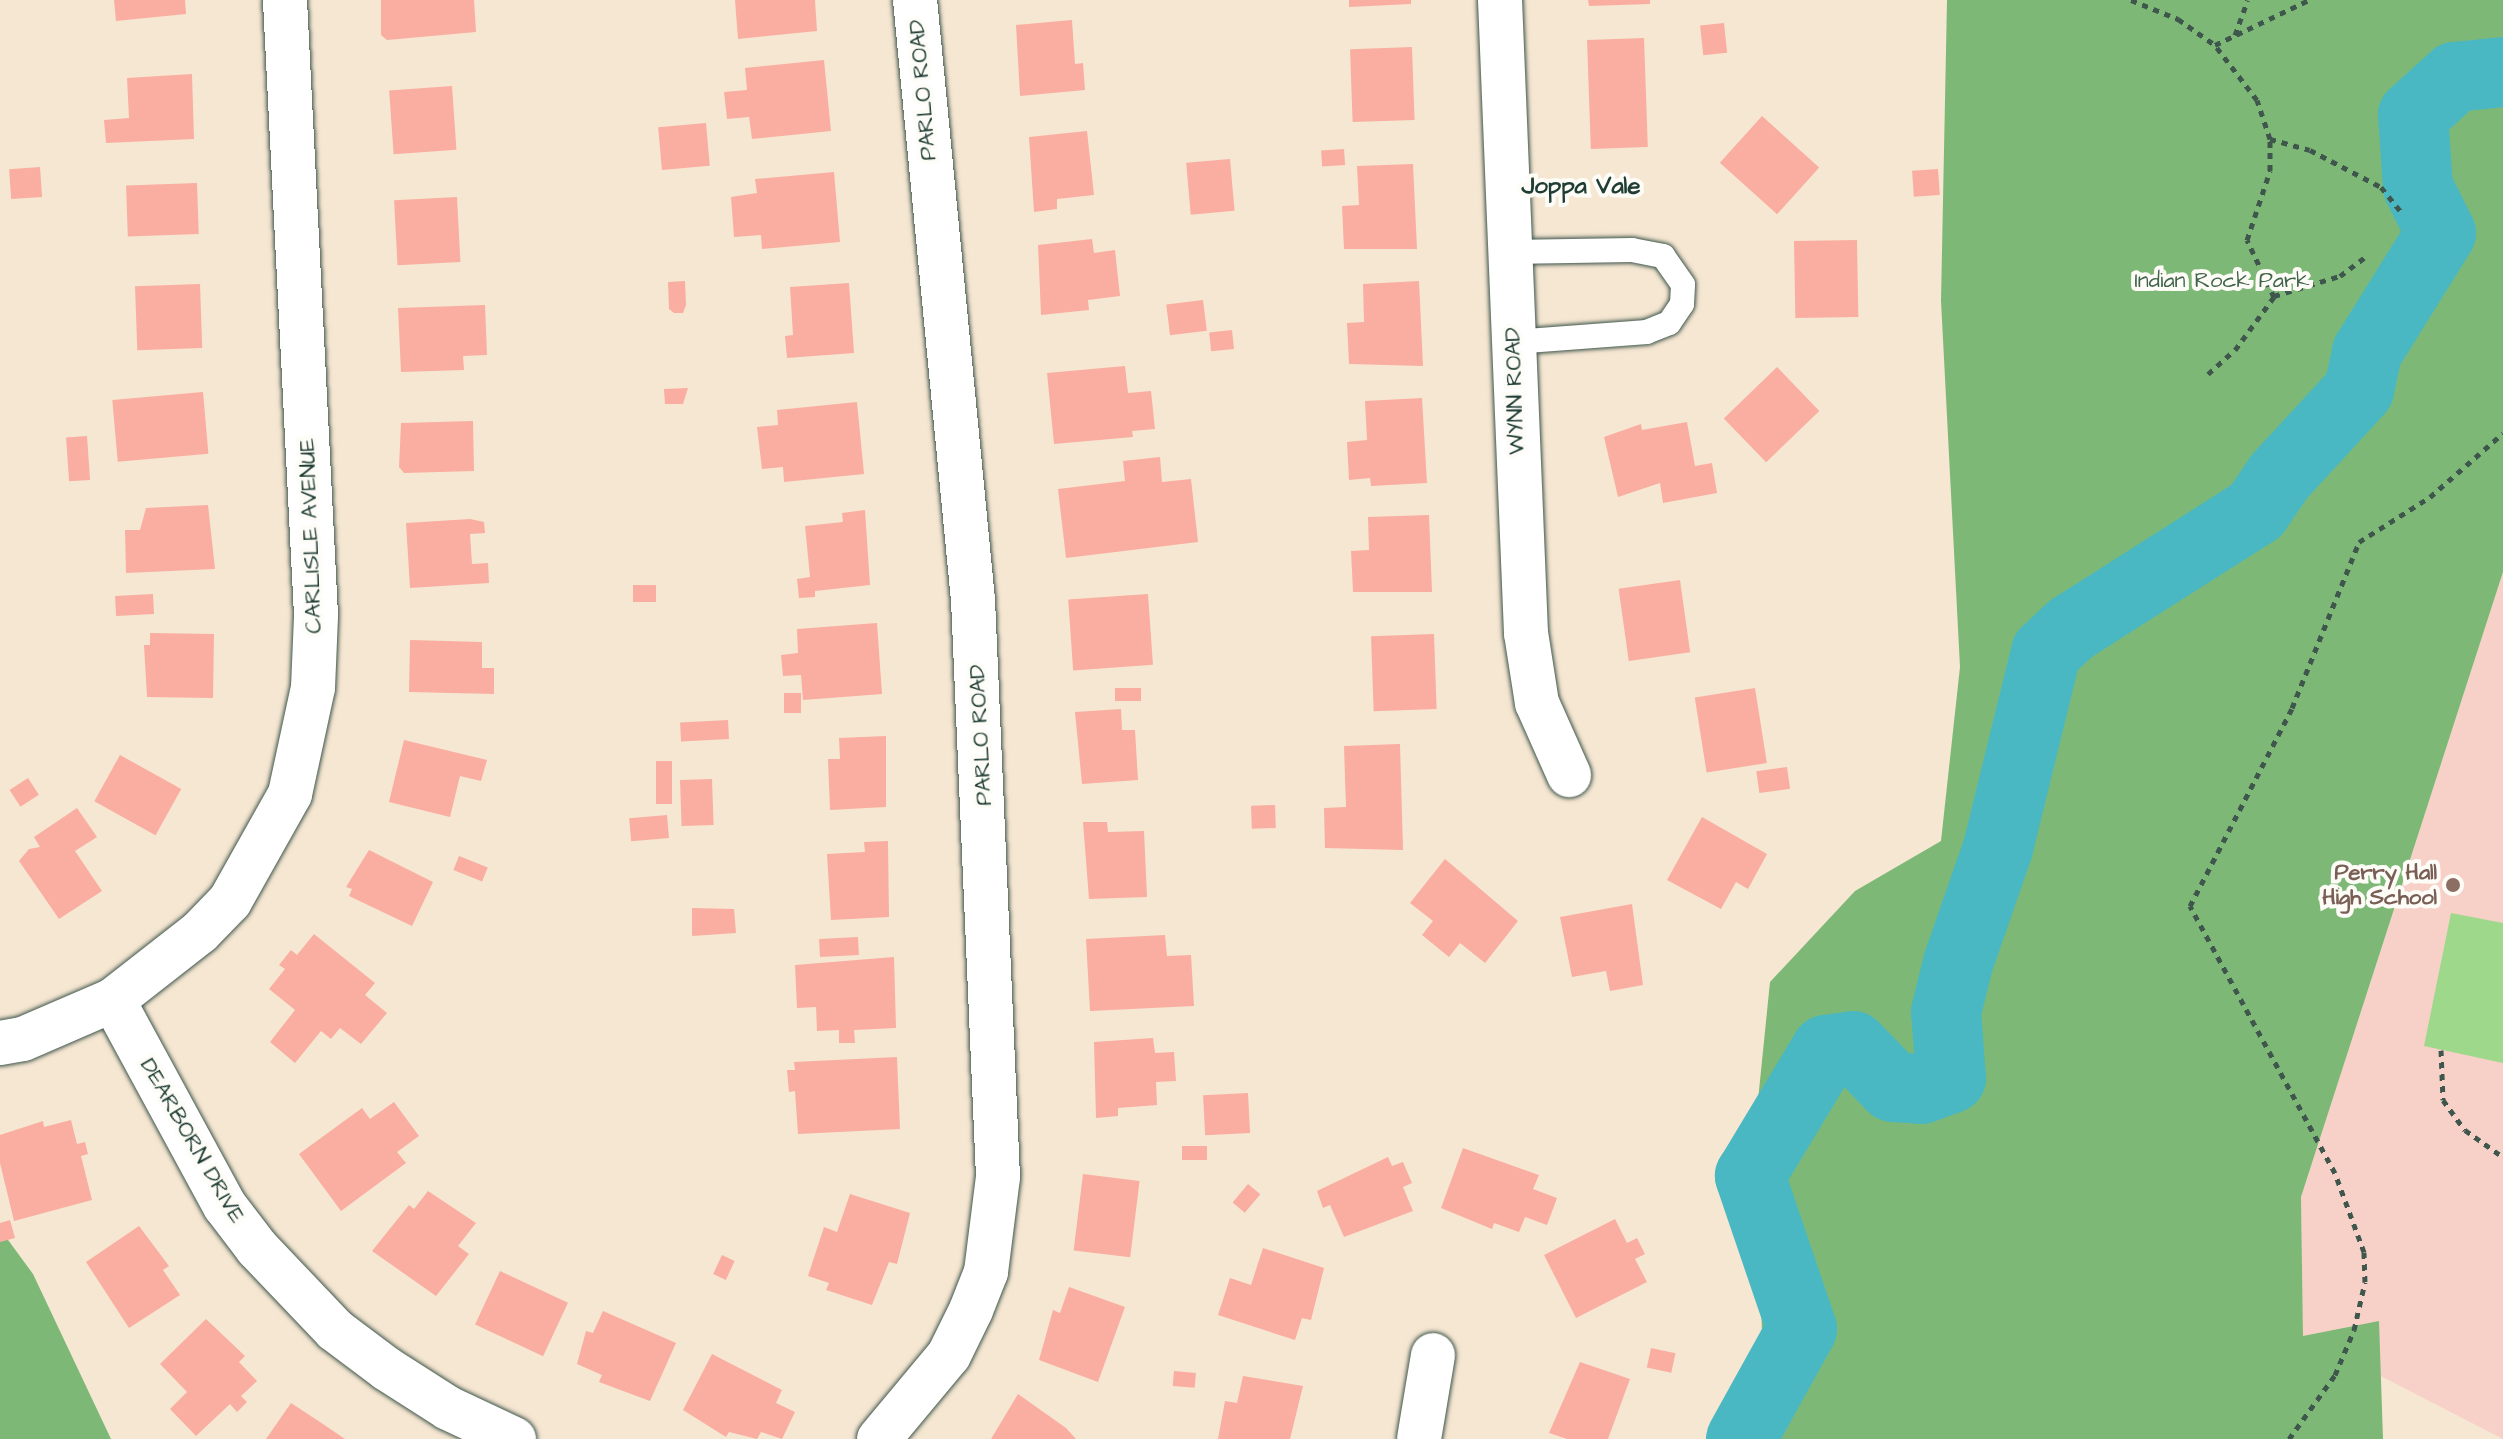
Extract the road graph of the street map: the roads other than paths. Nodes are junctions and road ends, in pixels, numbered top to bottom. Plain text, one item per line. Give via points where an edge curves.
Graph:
1 (285, 0) edge
2 (915, 0) edge
3 (1500, 0) edge
4 (1509, 252) junction
5 (1513, 342) junction
6 (1569, 775) dead end
7 (113, 1000) junction
8 (0, 1043) edge
9 (1433, 1355) dead end
10 (514, 1439) edge
11 (879, 1439) edge
12 (1419, 1439) edge

1 - 7 street, CARLISLE AVENUE via 316,615 305,737 290,794 230,901 200,932
2 - 11 street, PARLO ROAD via 973,600 998,1177 986,1272 971,1310 949,1355
3 - 4 street, WYNN ROAD
4 - 5 street, WYNN ROAD
4 - 5 lane via 1632,250 1663,256 1683,285 1682,304 1669,323 1647,332
5 - 6 street, WYNN ROAD via 1526,633 1537,703
7 - 8 street, CARLISLE AVENUE via 23,1039
7 - 10 street, DEARBORN DRIVE via 225,1206 257,1248 335,1330 387,1369 448,1408
9 - 12 street

